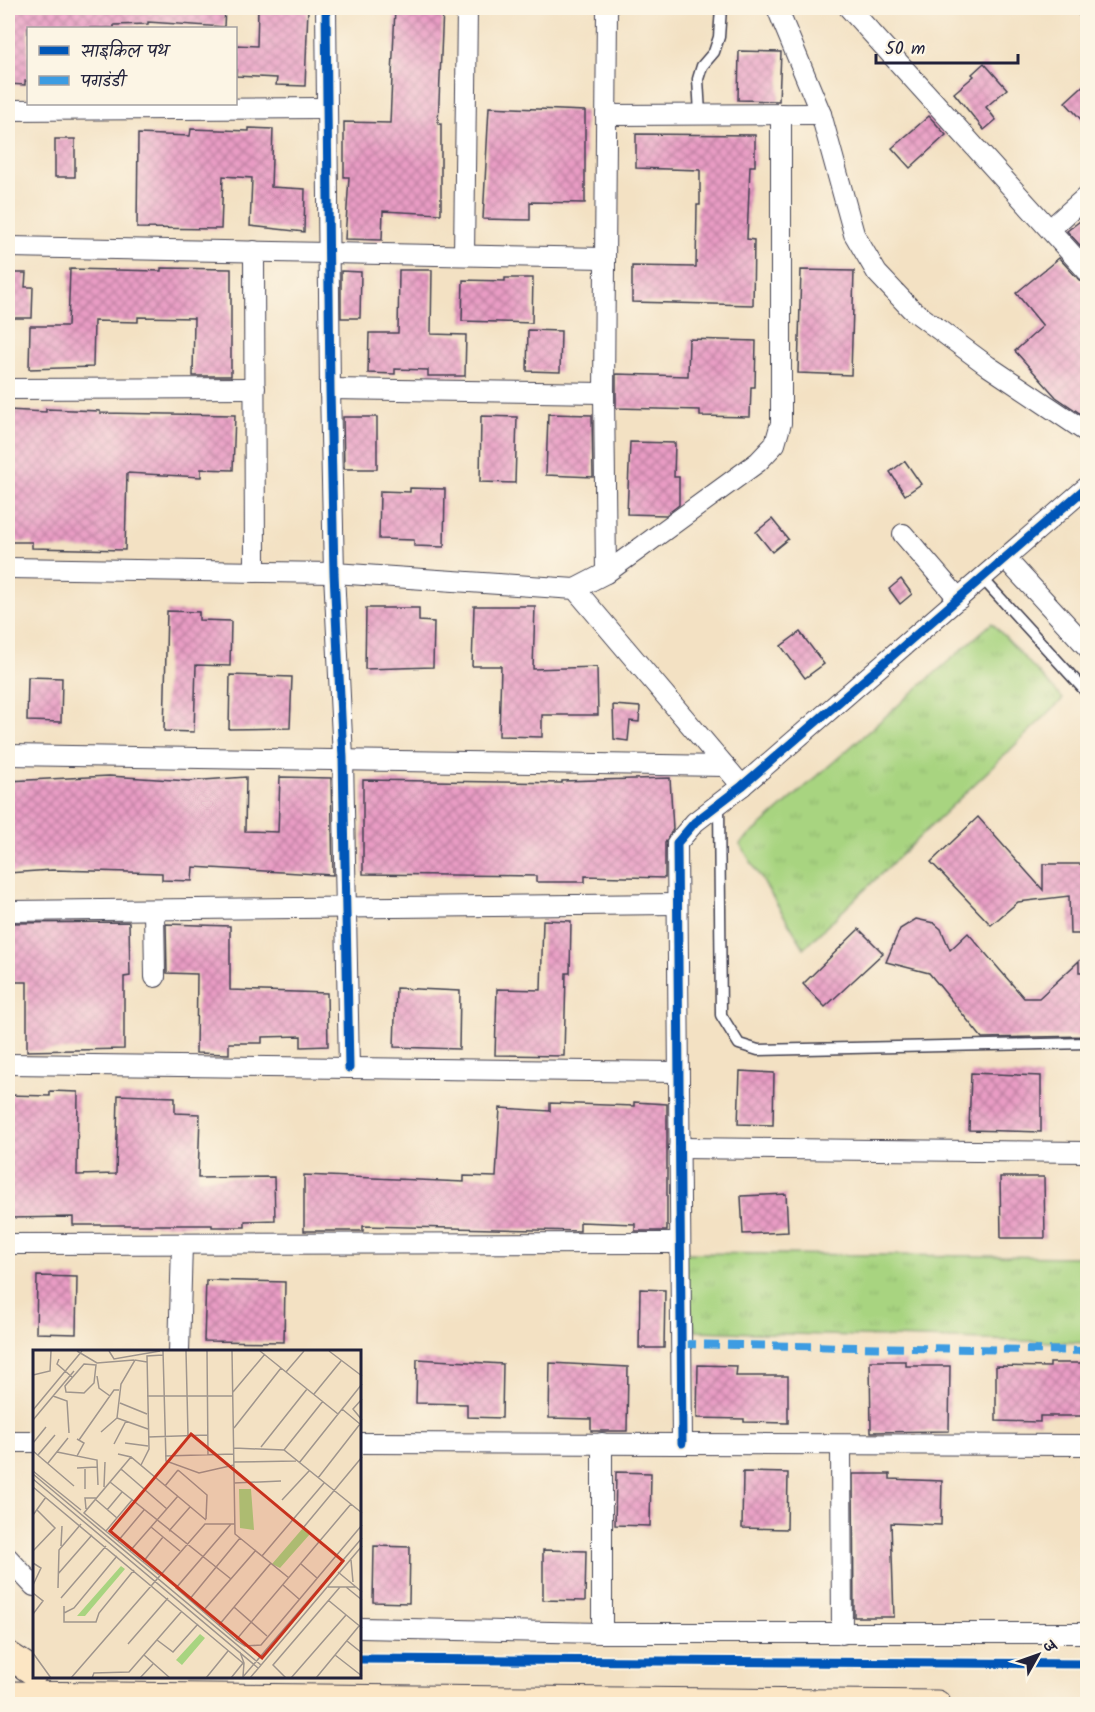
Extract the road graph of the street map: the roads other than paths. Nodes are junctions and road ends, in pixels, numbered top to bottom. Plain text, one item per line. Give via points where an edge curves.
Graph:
1 (326, 8) edge
2 (468, 8) edge
3 (607, 8) edge
4 (721, 8) edge
5 (777, 8) edge
6 (849, 8) edge
7 (327, 108) junction
8 (8, 110) edge
9 (700, 114) junction
10 (781, 114) junction
11 (821, 114) junction
12 (606, 115) junction
13 (1088, 195) edge
14 (1050, 229) junction
15 (8, 247) edge
16 (254, 251) junction
17 (329, 253) junction
18 (464, 255) junction
19 (604, 258) junction
20 (1088, 272) edge
21 (255, 388) junction
22 (8, 389) edge
23 (330, 389) junction
24 (604, 393) junction
25 (1088, 433) edge
26 (1088, 486) edge
27 (903, 534) dead end
28 (1005, 558) junction
29 (8, 568) edge
30 (255, 572) junction
31 (334, 573) junction
32 (606, 573) junction
33 (982, 578) junction
34 (575, 589) junction
35 (959, 599) junction
36 (1088, 648) edge
37 (1088, 694) edge
38 (8, 755) edge
39 (343, 758) junction
40 (725, 766) junction
41 (742, 786) junction
42 (719, 804) junction
43 (677, 904) junction
44 (346, 908) junction
45 (154, 910) junction
46 (8, 911) edge
47 (155, 977) dead end
48 (1088, 1043) edge
49 (8, 1064) edge
50 (349, 1068) junction
51 (678, 1072) junction
52 (679, 1148) junction
53 (1088, 1152) edge
54 (680, 1243) junction
55 (8, 1244) edge
56 (182, 1244) junction
57 (179, 1350) edge
58 (8, 1442) edge
59 (33, 1442) edge
60 (362, 1443) edge
61 (602, 1443) junction
62 (682, 1443) junction
63 (841, 1445) junction
64 (1088, 1445) edge
65 (8, 1558) edge
66 (33, 1585) edge
67 (362, 1628) edge
68 (602, 1633) junction
69 (1088, 1633) edge
70 (842, 1634) junction
71 (8, 1655) edge
72 (33, 1671) edge
73 (49, 1679) edge
74 (8, 1695) edge
75 (78, 1696) junction
76 (938, 1704) edge

1 - 7 street
2 - 18 street
3 - 12 street
4 - 9 lane via 719,37 698,79
5 - 11 street
6 - 14 street
7 - 8 street
7 - 17 street
9 - 10 street
9 - 12 street
10 - 11 street
10 - 32 street via 781,423 775,444 758,462
11 - 25 street via 854,234 877,273 911,309
12 - 19 street
13 - 14 street
14 - 20 street
15 - 16 street
16 - 17 street
16 - 21 street
17 - 18 street
17 - 23 street
18 - 19 street
19 - 24 street
21 - 22 street
21 - 30 street
23 - 24 street
23 - 31 street
24 - 32 street
26 - 28 street
27 - 35 street
28 - 33 street
28 - 36 street
29 - 30 street
30 - 31 street
31 - 34 street
31 - 39 street
32 - 34 street
33 - 35 street
33 - 37 lane
34 - 40 street
35 - 41 street
38 - 39 street
39 - 40 street
39 - 44 street
40 - 41 street
41 - 42 street
42 - 43 street via 676,843
42 - 48 lane via 721,1015 739,1044 758,1050
43 - 44 street
43 - 51 street
44 - 45 street
44 - 50 street
45 - 46 street
45 - 47 street
49 - 50 street
50 - 51 street
51 - 52 street
52 - 53 street
52 - 54 street
54 - 56 street
54 - 62 street
55 - 56 street
56 - 57 street
58 - 59 street
60 - 61 street
61 - 62 street
61 - 68 street
62 - 63 street
63 - 64 street
63 - 70 street
65 - 66 street
67 - 68 street
68 - 70 street
69 - 70 street
71 - 72 main road
73 - 75 main road
74 - 75 main road
75 - 76 main road

